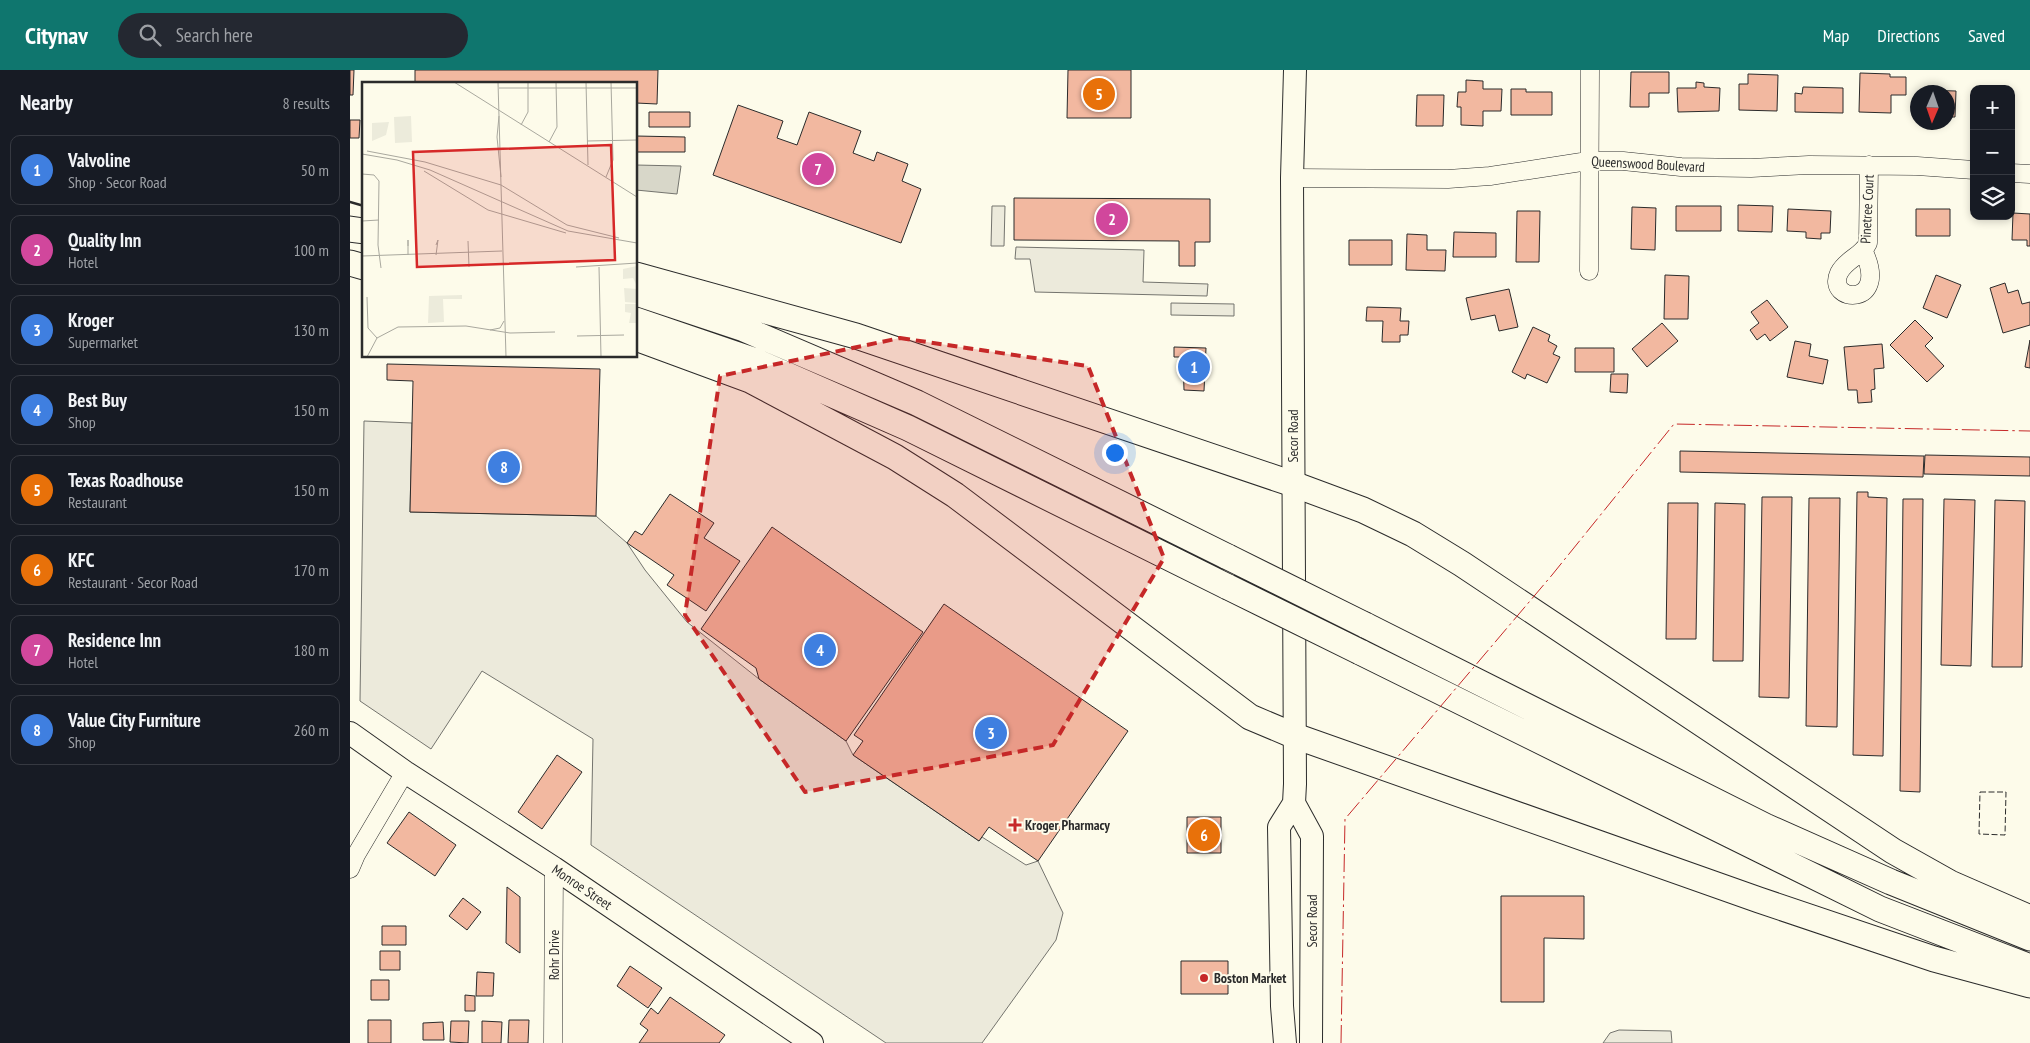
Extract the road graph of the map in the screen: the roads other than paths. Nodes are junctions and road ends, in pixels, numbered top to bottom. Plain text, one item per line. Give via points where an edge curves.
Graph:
1 (1295, 70) edge
2 (1590, 70) edge
3 (1588, 161) junction
4 (1869, 165) junction
5 (1970, 170) edge
6 (2015, 173) edge
7 (2030, 174) edge
8 (1292, 178) junction
9 (1864, 252) dead end
10 (1588, 271) dead end
11 (638, 276) edge
12 (638, 293) edge
13 (638, 321) edge
14 (638, 339) edge
15 (1293, 484) junction
16 (350, 734) edge
17 (1295, 736) junction
18 (405, 772) junction
19 (1294, 803) junction
20 (554, 868) junction
21 (350, 869) edge
22 (2030, 918) edge
23 (2030, 938) edge
24 (2030, 968) edge
25 (2030, 985) edge
26 (553, 1043) edge
27 (812, 1043) edge
28 (1285, 1043) edge
29 (1312, 1043) edge

1 - 8 main road, Secor Road
2 - 3 street
3 - 4 street, Queenswood Boulevard via 1751,168
3 - 8 street, Queenswood Boulevard via 1448,179
3 - 10 street
4 - 5 street, Queenswood Boulevard
4 - 9 street, Pinetree Court via 1868,243
6 - 7 street
8 - 15 main road, Secor Road
11 - 15 highway via 856,336
12 - 23 highway, bridge via 744,328 917,403 1765,826 1891,882
13 - 24 highway, bridge via 753,360 908,428 1880,909
14 - 17 highway via 750,380 895,457 955,495 1250,717
15 - 17 main road, Secor Road
15 - 22 highway via 1363,510 1413,534 1894,851 1950,883
16 - 18 main road, Monroe Street
17 - 19 main road, Secor Road
17 - 25 highway via 1759,900 1934,958
18 - 20 main road, Monroe Street
18 - 21 street
19 - 28 main road via 1279,827
19 - 29 main road, Secor Road via 1312,836
20 - 26 street, Rohr Drive
20 - 27 main road, Monroe Street

